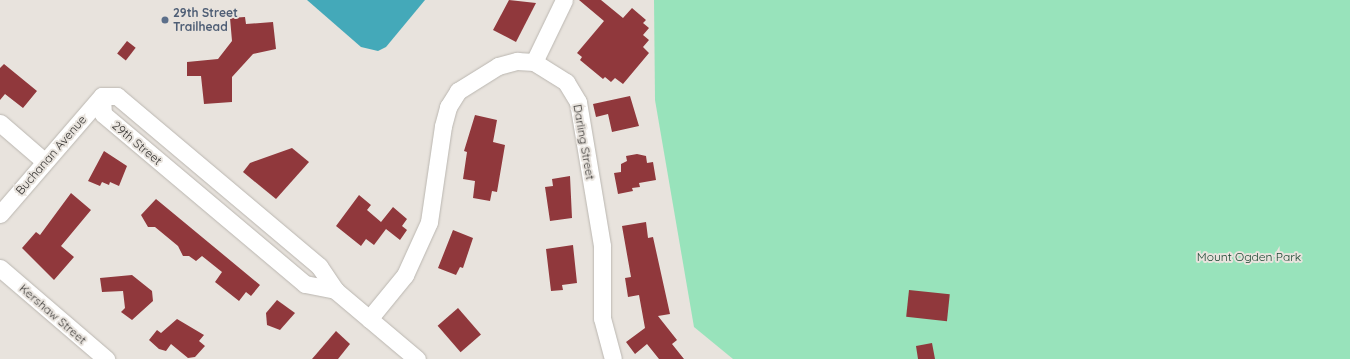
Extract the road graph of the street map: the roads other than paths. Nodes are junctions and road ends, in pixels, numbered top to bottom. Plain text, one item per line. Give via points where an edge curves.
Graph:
1 (564, 0) edge
2 (534, 62) junction
3 (102, 96) junction
4 (0, 123) edge
5 (44, 161) junction
6 (0, 214) edge
7 (0, 268) edge
8 (335, 290) junction
9 (369, 319) junction
10 (106, 359) edge
11 (417, 359) edge
12 (613, 359) edge

1 - 2 street
2 - 9 street via 517,61 498,66 471,80 455,96 443,126 430,222 405,275
2 - 12 street, Darling Street via 566,82 578,102 602,246 602,318
3 - 5 street, Buchanan Avenue
3 - 8 street, 29th Street via 117,96 319,266
3 - 8 street, 29th Street via 103,114 304,284
4 - 5 street
5 - 6 street, Buchanan Avenue
7 - 10 street, Kershaw Street
8 - 9 street, 29th Street
9 - 11 street, 29th Street

